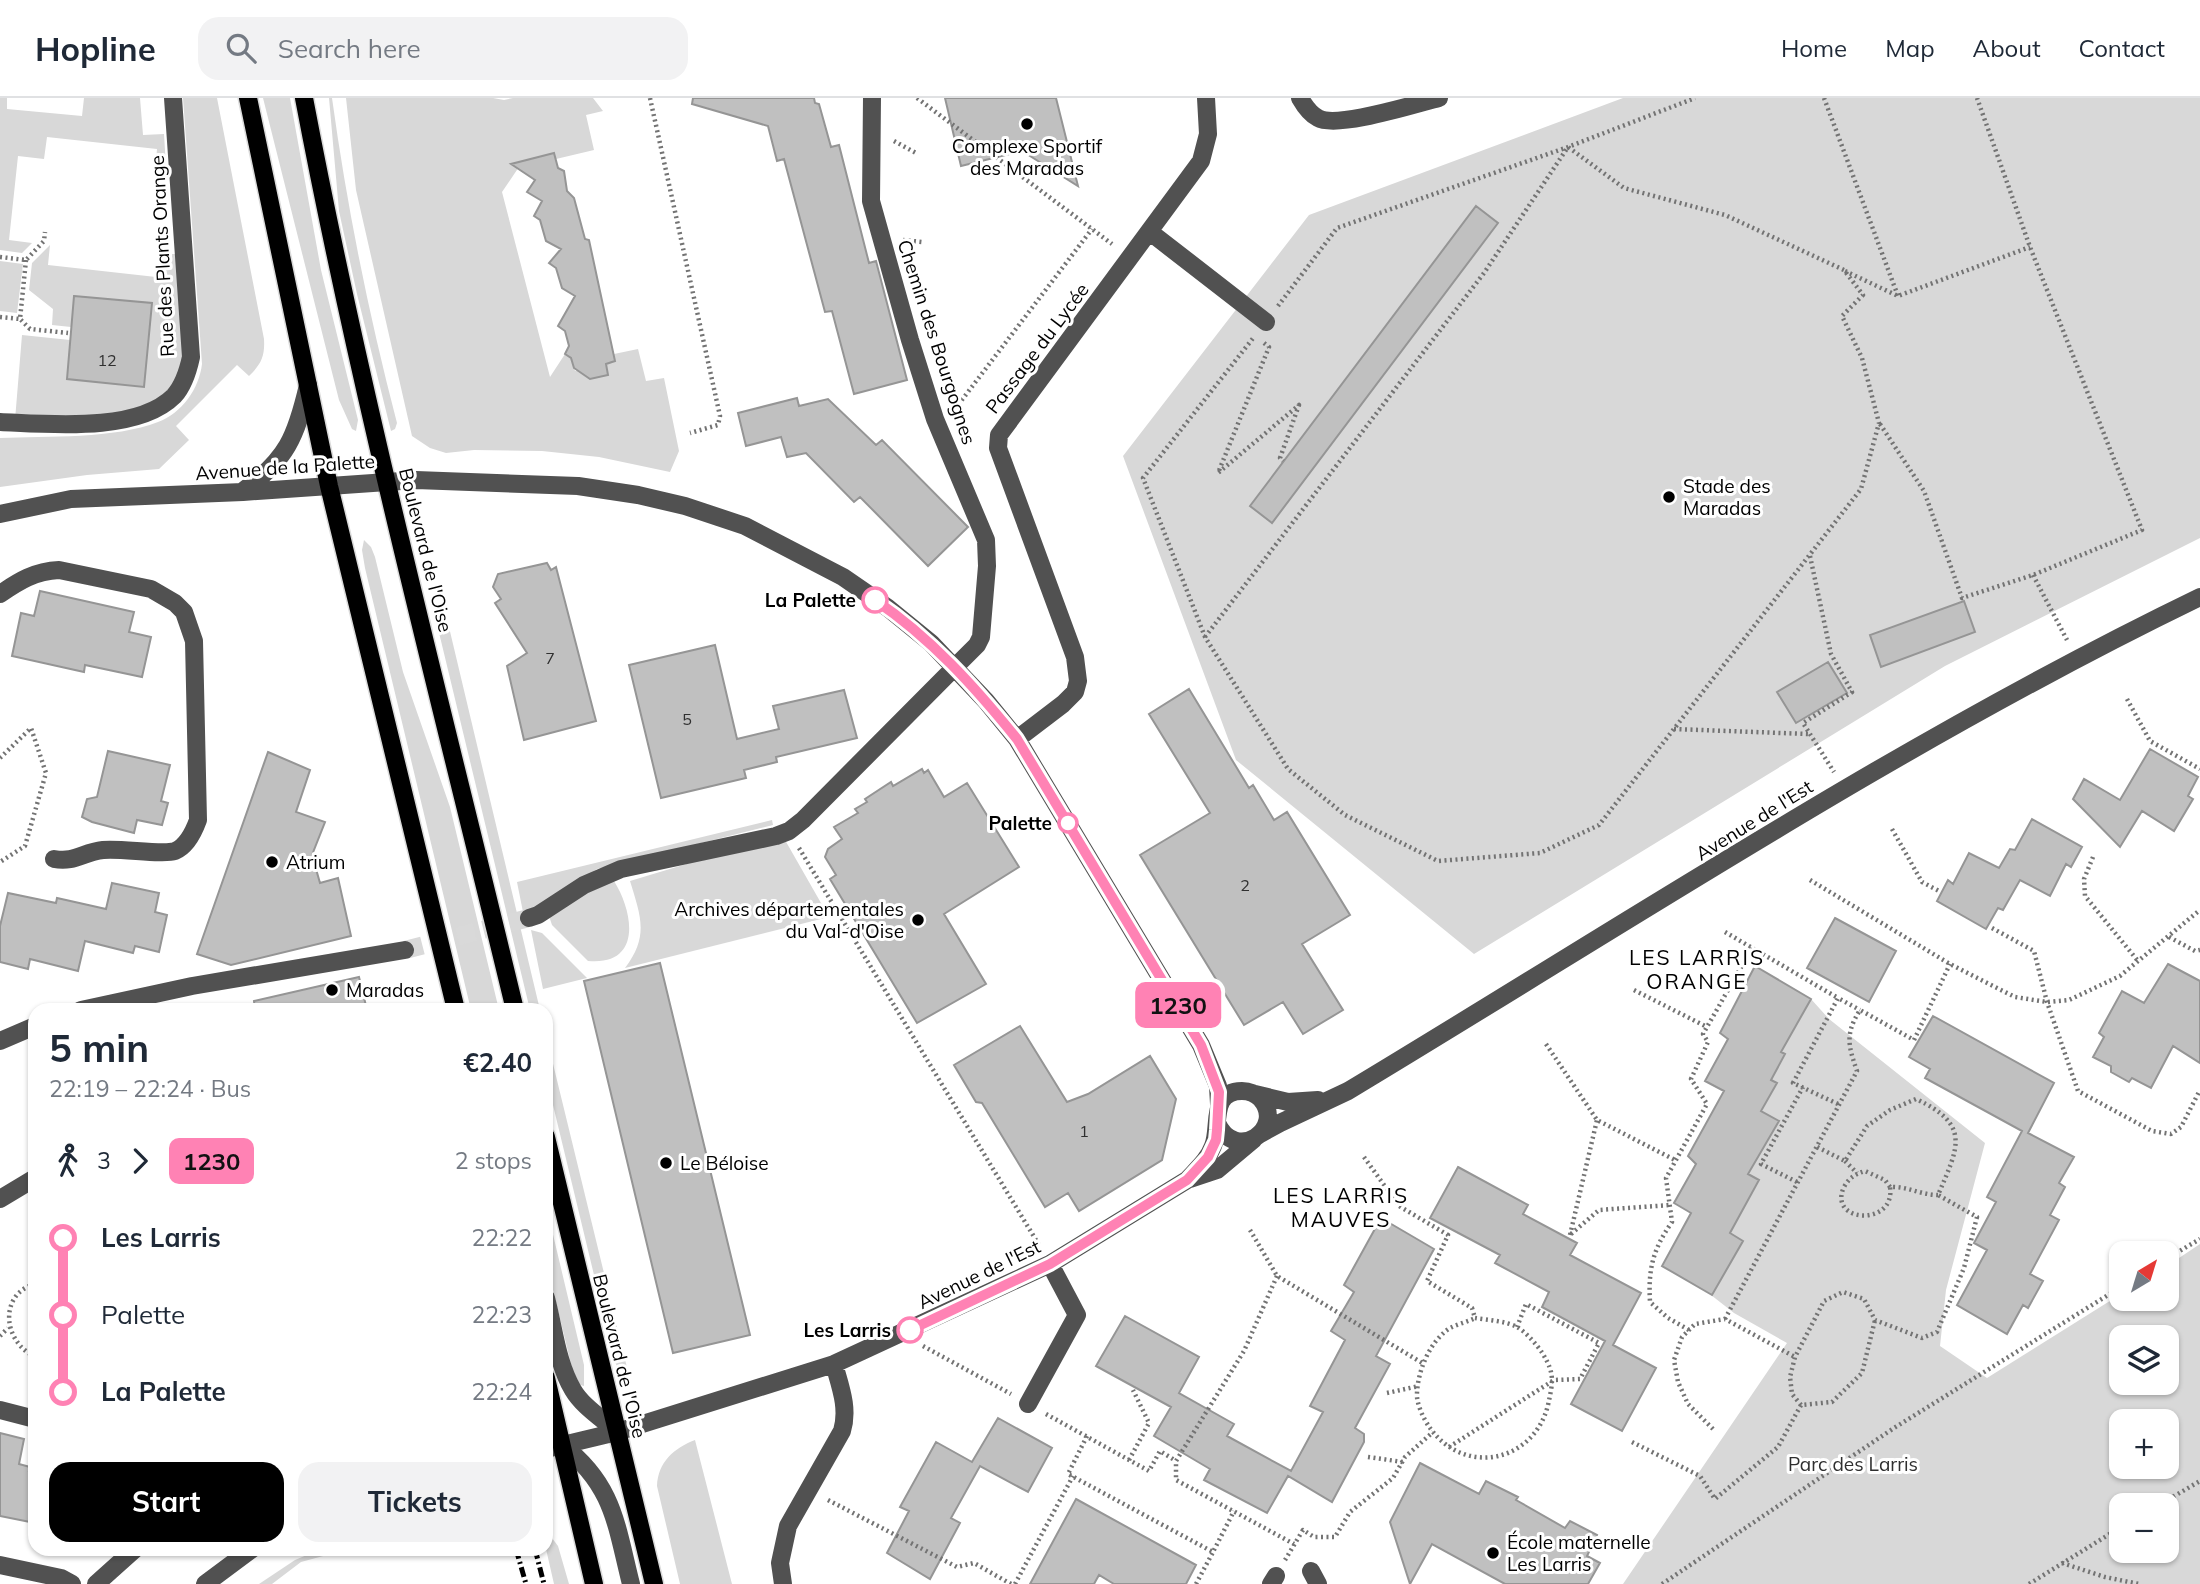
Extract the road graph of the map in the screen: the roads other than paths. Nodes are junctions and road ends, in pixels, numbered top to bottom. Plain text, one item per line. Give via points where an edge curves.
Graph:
1 (173, 98) edge
2 (248, 98) edge
3 (304, 98) edge
4 (872, 98) edge
5 (1206, 98) edge
6 (1300, 98) edge
7 (1440, 98) edge
8 (1150, 232) junction
9 (1261, 329) road end
10 (309, 385) junction
11 (0, 422) edge
12 (388, 481) junction
13 (329, 486) junction
14 (243, 492) junction
15 (0, 514) edge
16 (0, 594) edge
17 (2200, 597) edge
18 (955, 667) junction
19 (1017, 739) junction
20 (54, 859) dead end
21 (529, 918) tunnel mouth
22 (405, 950) tunnel mouth
23 (113, 1003) edge
24 (455, 1003) edge
25 (513, 1003) edge
26 (28, 1029) edge
27 (0, 1041) edge
28 (1201, 1045) junction
29 (1250, 1093) junction
30 (1338, 1095) junction
31 (1219, 1104) junction
32 (1217, 1123) junction
33 (1257, 1137) junction
34 (553, 1166) edge
35 (1187, 1180) junction
36 (28, 1182) edge
37 (0, 1199) edge
38 (1050, 1264) junction
39 (553, 1327) edge
40 (834, 1364) junction
41 (1028, 1404) dead end
42 (0, 1410) edge
43 (28, 1417) edge
44 (617, 1432) junction
45 (554, 1447) edge
46 (127, 1556) edge
47 (243, 1556) edge
48 (2, 1566) edge
49 (20, 1584) edge
50 (72, 1584) edge
51 (96, 1584) edge
52 (205, 1584) edge
53 (594, 1584) edge
54 (631, 1584) edge
55 (654, 1584) edge
56 (783, 1584) edge

1 - 11 street, Rue des Plants Orange via 191,357 184,382 157,409 125,418 62,425
2 - 10 main road
3 - 12 main road, Boulevard de l'Oise
4 - 18 street, Chemin des Bourgognes via 871,201 936,419 986,540 981,637
5 - 8 street, Passage du Lycée via 1208,134 1201,161
6 - 7 street via 1318,119 1336,123
8 - 9 street
8 - 19 street, Passage du Lycée via 999,435 998,448 1075,657 1078,681 1071,698
10 - 13 main road
10 - 14 street via 284,454
12 - 13 street, Avenue de la Palette
12 - 18 street, Avenue de la Palette via 578,486 685,506 745,526 843,577 888,608
12 - 25 main road, Boulevard de l'Oise
13 - 14 street, Avenue de la Palette
13 - 24 main road
14 - 15 street, Avenue de la Palette via 71,499
16 - 20 street via 45,570 150,589 184,612 194,641 198,820 194,831 176,850 111,849 75,860
17 - 30 street, Avenue de l'Est via 1943,731
18 - 19 street, Avenue de la Palette
18 - 21 street, Chemin des Bourgognes via 789,831 621,869
19 - 28 street, Avenue de la Palette
22 - 23 street
26 - 27 street
28 - 29 street, Avenue de la Palette via 1235,1084
28 - 31 street, Avenue de la Palette via 1218,1086
29 - 30 street, Avenue de l'Est via 1288,1102
29 - 31 street via 1233,1093
29 - 33 street via 1268,1113 1265,1128
30 - 33 street, Avenue de l'Est
31 - 32 street
32 - 33 street via 1232,1140
32 - 35 street, Avenue de l'Est via 1212,1150
33 - 35 street, Avenue de l'Est via 1217,1170
34 - 44 main road, Boulevard de l'Oise
35 - 38 street, Avenue de l'Est
36 - 37 street
38 - 40 street, Avenue de l'Est
38 - 41 street via 1077,1315
39 - 44 street via 573,1390
40 - 44 street, Avenue de l'Est
40 - 56 street via 845,1422 788,1526 780,1563
42 - 43 street
44 - 45 street, Avenue de l'Est
44 - 55 main road, Boulevard de l'Oise
45 - 53 main road
45 - 54 street via 582,1460 601,1484
46 - 51 street
47 - 52 street
48 - 49 street
48 - 50 street

